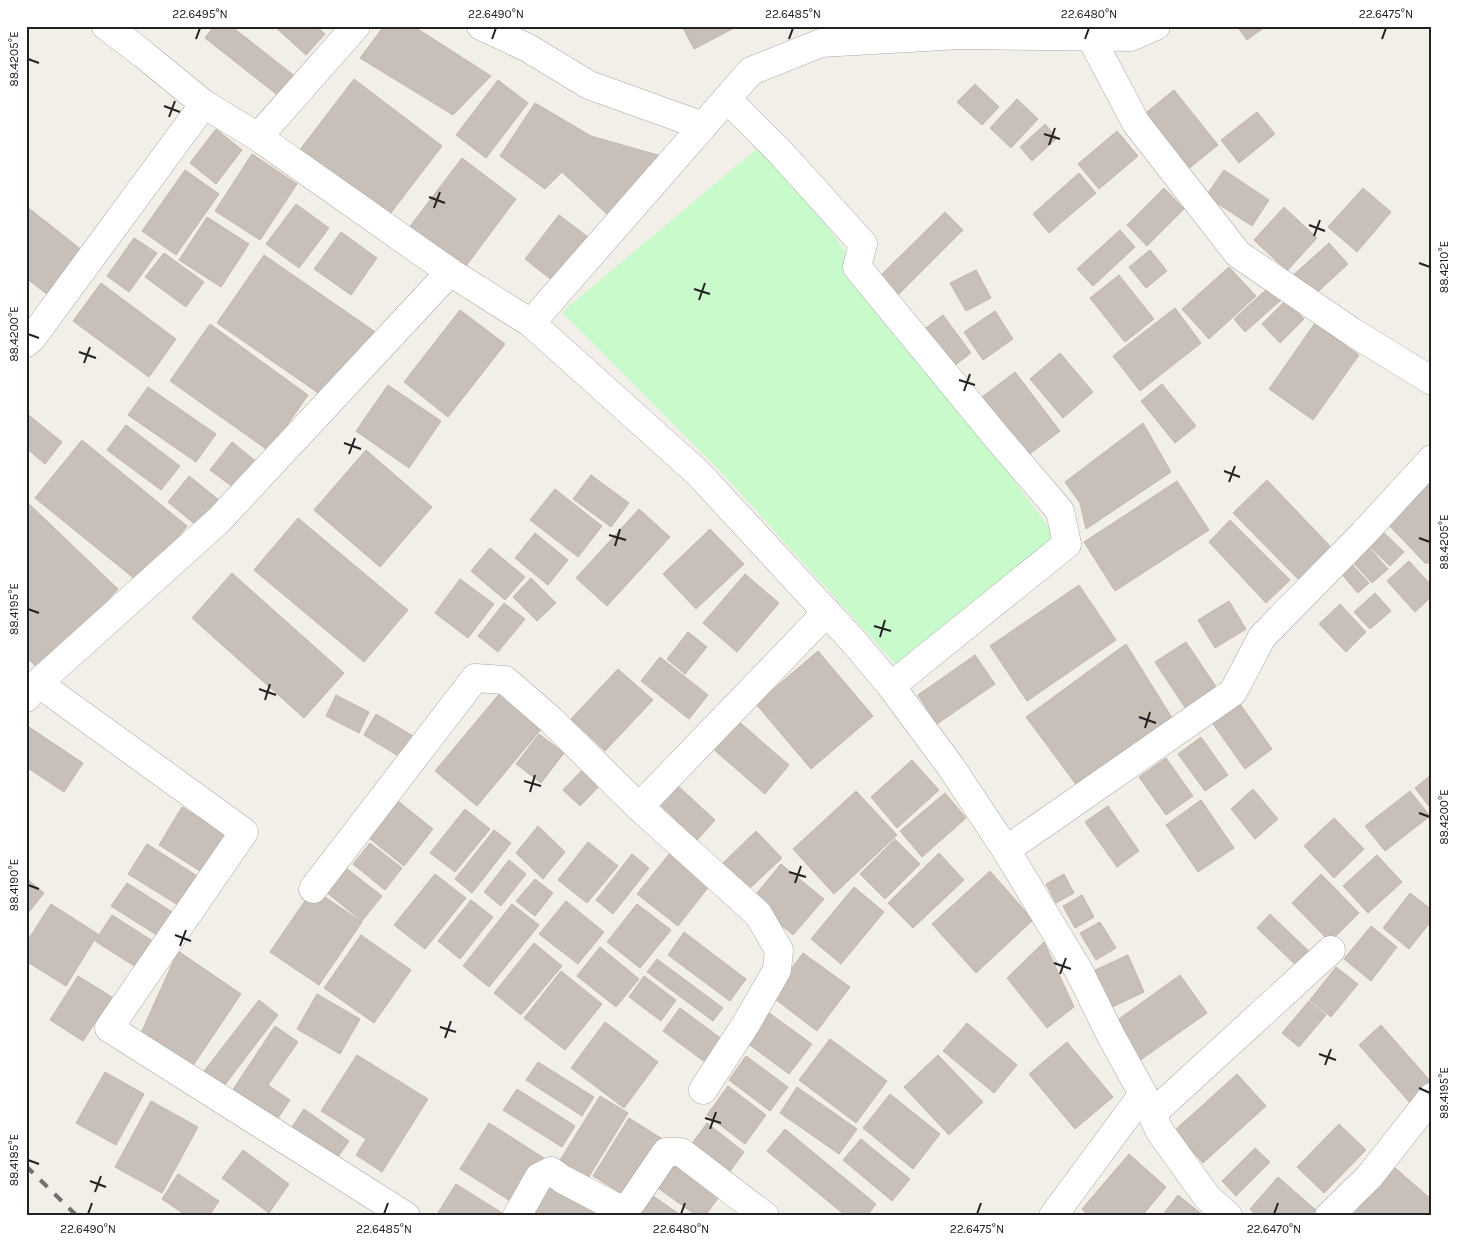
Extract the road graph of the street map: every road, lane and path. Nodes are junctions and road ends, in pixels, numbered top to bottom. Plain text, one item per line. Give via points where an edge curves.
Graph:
1 (106, 26) edge
2 (356, 26) edge
3 (480, 26) edge
4 (1156, 26) edge
5 (1090, 36) junction
6 (727, 99) junction
7 (204, 104) junction
8 (703, 126) junction
9 (258, 137) junction
10 (450, 272) junction
11 (531, 323) junction
12 (26, 343) edge
13 (1432, 381) edge
14 (1432, 458) edge
15 (827, 612) junction
16 (891, 686) junction
17 (32, 690) edge
18 (639, 807) junction
19 (1006, 850) junction
20 (313, 889) dead end
21 (1331, 950) dead end
22 (703, 1090) dead end
23 (1432, 1097) edge
24 (1147, 1104) junction
25 (406, 1216) edge
26 (517, 1216) edge
27 (765, 1216) edge
28 (1053, 1216) edge
29 (1228, 1216) edge
30 (1329, 1216) edge

1 - 7 street
2 - 9 street
3 - 8 street via 528,48 589,85
4 - 5 street via 1131,37
5 - 6 street via 959,35 821,43 751,71
5 - 13 street via 1136,123 1238,254 1351,331
6 - 8 street
6 - 16 street via 863,244 857,267 1060,511 1067,544
7 - 9 street
7 - 12 street
8 - 11 street
9 - 10 street
10 - 11 street
10 - 17 street via 220,520
11 - 15 street via 698,473
14 - 19 street via 1262,637 1233,692
15 - 16 street
15 - 18 street
16 - 19 street via 951,767
17 - 25 street via 244,832 109,1028
18 - 20 street via 551,720 505,680 475,678
18 - 22 street via 758,914 779,950 777,970
19 - 24 street via 1079,971
21 - 24 street
23 - 30 street via 1369,1177
24 - 28 street
24 - 29 street via 1159,1130 1207,1196
26 - 27 street via 539,1178 551,1170 621,1210 632,1202 666,1152 681,1152

